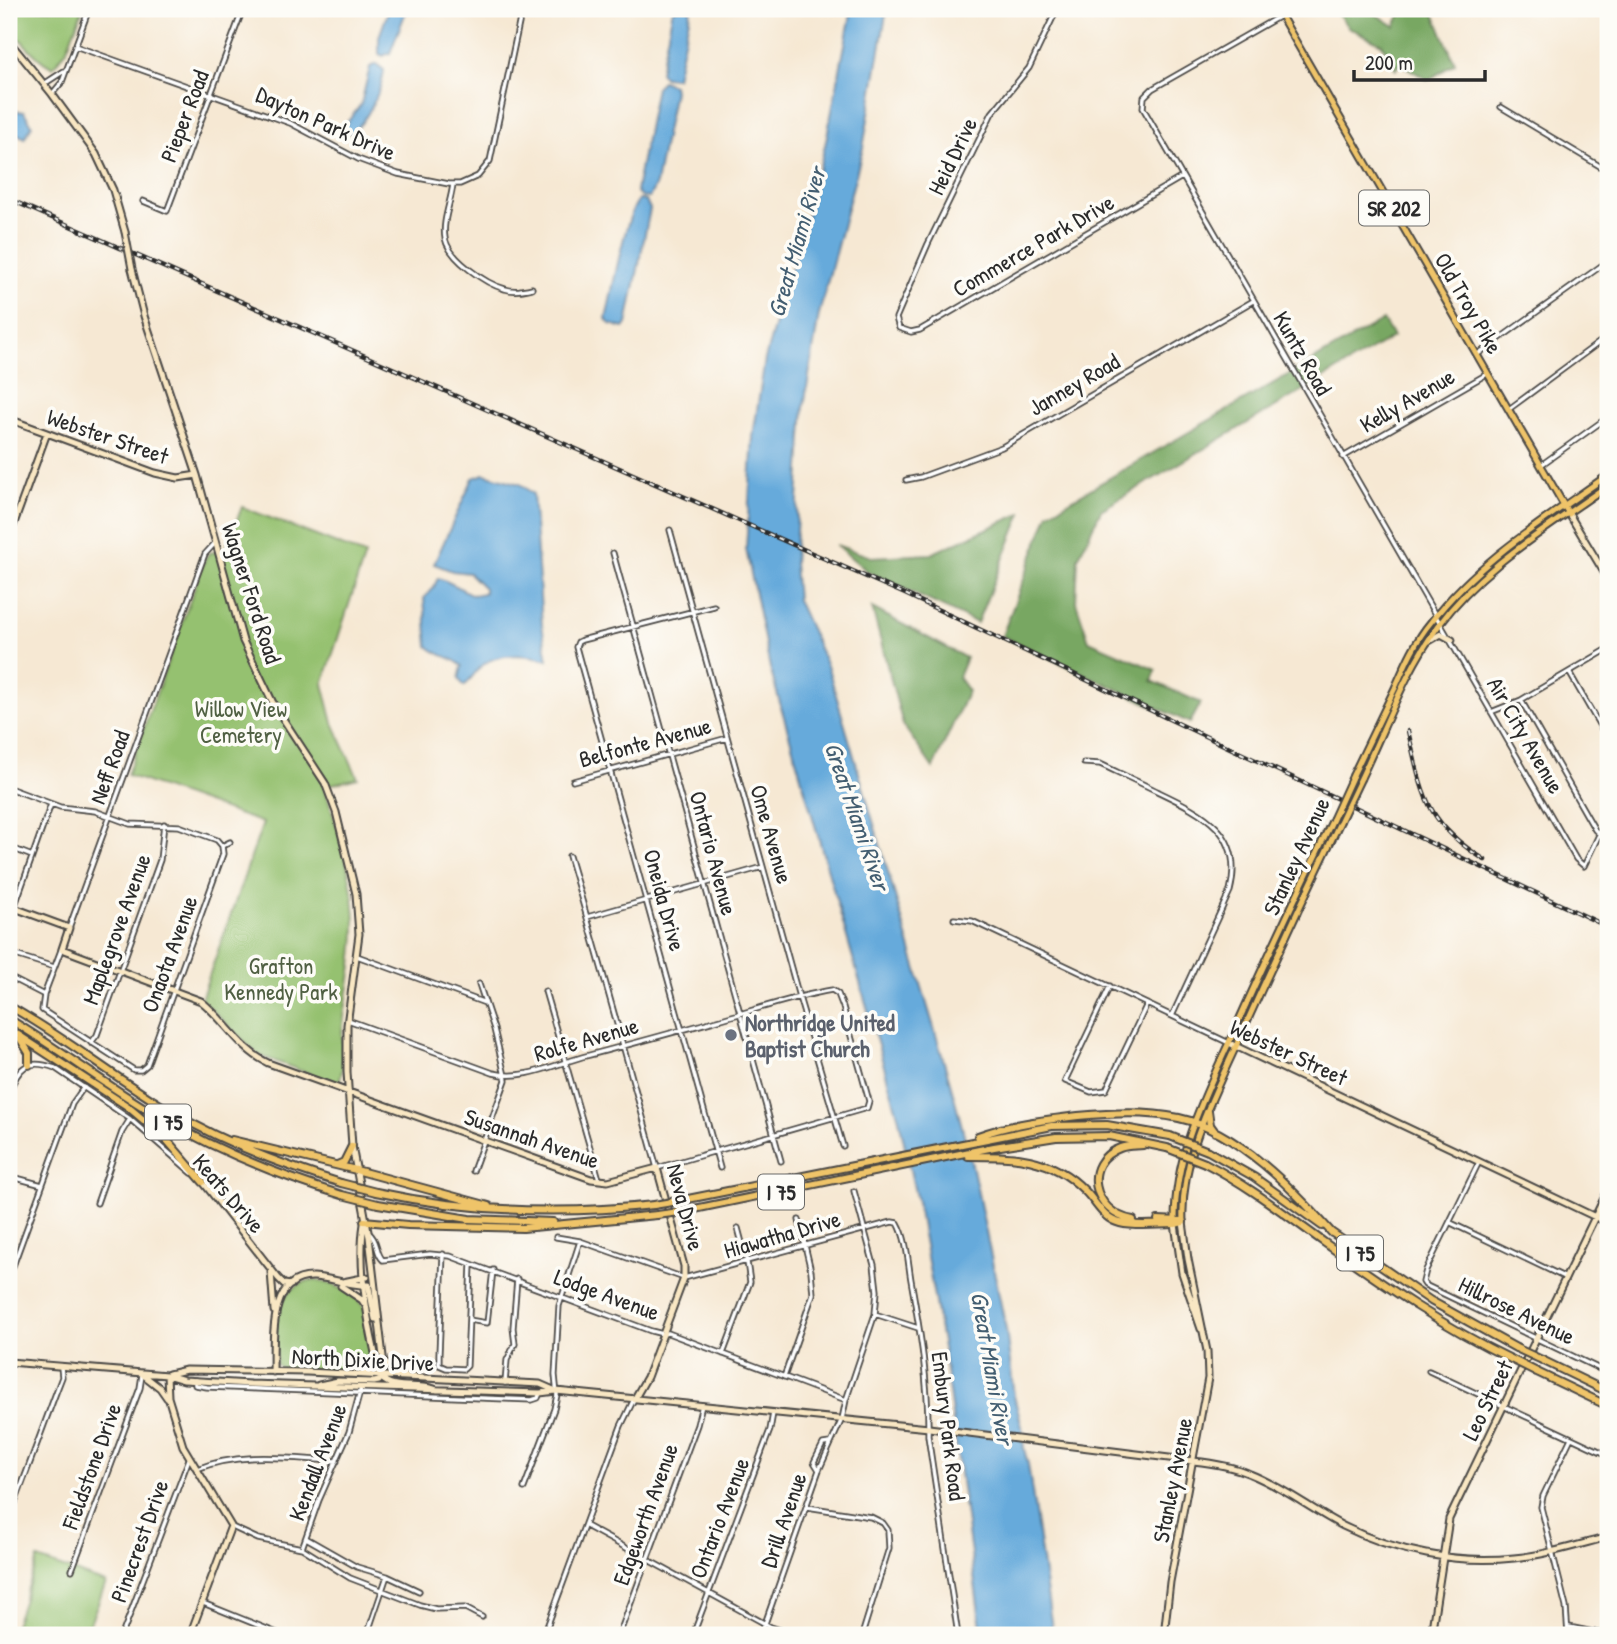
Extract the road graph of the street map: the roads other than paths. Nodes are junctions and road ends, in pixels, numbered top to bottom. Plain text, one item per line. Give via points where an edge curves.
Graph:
1 (89, 9) edge
2 (243, 9) edge
3 (522, 9) edge
4 (1057, 9) edge
5 (1277, 9) edge
6 (1281, 15) junction
7 (9, 41) edge
8 (75, 46) junction
9 (66, 69) junction
10 (44, 84) junction
11 (212, 93) junction
12 (52, 94) junction
13 (1501, 107) dead end
14 (1608, 171) edge
15 (1182, 177) junction
16 (453, 184) junction
17 (143, 201) dead end
18 (1608, 276) edge
19 (532, 288) dead end
20 (1253, 301) junction
21 (898, 328) joint
22 (1608, 336) edge
23 (1478, 354) junction
24 (1489, 373) junction
25 (1509, 409) junction
26 (1608, 417) edge
27 (9, 419) edge
28 (47, 433) junction
29 (1343, 457) junction
30 (1541, 465) junction
31 (197, 475) junction
32 (1608, 475) edge
33 (905, 480) dead end
34 (1608, 485) edge
35 (1565, 507) junction
36 (1569, 514) junction
37 (670, 530) dead end
38 (9, 537) edge
39 (216, 542) junction
40 (612, 554) dead end
41 (1608, 579) edge
42 (714, 606) dead end
43 (692, 612) junction
44 (1439, 619) junction
45 (634, 628) junction
46 (1452, 640) junction
47 (1427, 643) junction
48 (1608, 649) edge
49 (1569, 672) junction
50 (1521, 700) junction
51 (1491, 712) junction
52 (727, 738) junction
53 (1608, 740) edge
54 (669, 754) junction
55 (1084, 763) dead end
56 (610, 770) junction
57 (573, 781) dead end
58 (9, 788) edge
59 (51, 804) junction
60 (1608, 816) edge
61 (110, 817) junction
62 (164, 824) junction
63 (1599, 835) junction
64 (230, 842) dead end
65 (1608, 842) edge
66 (222, 846) junction
67 (9, 847) edge
68 (33, 856) junction
69 (569, 856) dead end
70 (763, 867) junction
71 (704, 885) junction
72 (646, 900) junction
73 (11, 907) edge
74 (587, 917) junction
75 (954, 919) dead end
76 (69, 928) junction
77 (62, 949) junction
78 (9, 953) edge
79 (357, 956) junction
80 (54, 967) junction
81 (120, 971) junction
82 (9, 976) edge
83 (479, 984) dead end
84 (1110, 986) junction
85 (174, 990) junction
86 (545, 991) dead end
87 (44, 995) junction
88 (799, 997) junction
89 (485, 1003) junction
90 (1147, 1004) junction
91 (9, 1006) edge
92 (741, 1013) junction
93 (1172, 1016) junction
94 (9, 1018) edge
95 (348, 1020) junction
96 (9, 1029) edge
97 (682, 1030) junction
98 (17, 1034) junction
99 (91, 1043) junction
100 (1229, 1043) junction
101 (623, 1046) junction
102 (1236, 1046) junction
103 (566, 1062) junction
104 (29, 1065) junction
105 (505, 1076) junction
106 (84, 1087) junction
107 (348, 1091) junction
108 (9, 1093) edge
109 (868, 1106) joint
110 (1208, 1111) junction
111 (834, 1118) junction
112 (130, 1119) junction
113 (1194, 1123) junction
114 (1201, 1126) junction
115 (1216, 1133) junction
116 (991, 1134) junction
117 (773, 1136) junction
118 (225, 1139) junction
119 (485, 1140) junction
120 (1156, 1145) junction
121 (352, 1146) junction
122 (843, 1146) dead end
123 (716, 1152) junction
124 (952, 1156) junction
125 (781, 1161) dead end
126 (1479, 1162) junction
127 (337, 1165) junction
128 (657, 1168) junction
129 (720, 1168) dead end
130 (356, 1170) junction
131 (473, 1171) dead end
132 (9, 1175) edge
133 (599, 1181) junction
134 (203, 1182) junction
135 (42, 1185) junction
136 (1608, 1190) edge
137 (854, 1191) dead end
138 (97, 1203) dead end
139 (494, 1208) junction
140 (1595, 1217) junction
141 (799, 1220) dead end
142 (364, 1221) junction
143 (583, 1222) junction
144 (1175, 1222) junction
145 (1183, 1222) junction
146 (898, 1223) joint
147 (1450, 1223) junction
148 (1608, 1223) edge
149 (738, 1228) dead end
150 (864, 1229) junction
151 (368, 1232) junction
152 (1332, 1233) junction
153 (556, 1237) dead end
154 (580, 1241) junction
155 (369, 1244) junction
156 (805, 1246) junction
157 (443, 1254) junction
158 (747, 1262) junction
159 (471, 1263) junction
160 (270, 1269) junction
161 (493, 1270) junction
162 (9, 1277) edge
163 (366, 1278) junction
164 (684, 1278) junction
165 (1566, 1278) junction
166 (517, 1279) junction
167 (336, 1282) junction
168 (291, 1285) junction
169 (367, 1285) junction
170 (562, 1296) junction
171 (368, 1309) junction
172 (875, 1314) junction
173 (275, 1317) junction
174 (469, 1320) junction
175 (918, 1328) junction
176 (379, 1329) junction
177 (1202, 1332) junction
178 (663, 1334) junction
179 (1536, 1338) junction
180 (374, 1351) junction
181 (723, 1353) junction
182 (383, 1359) junction
183 (9, 1362) edge
184 (61, 1367) junction
185 (1429, 1371) dead end
186 (210, 1372) junction
187 (273, 1372) junction
188 (322, 1373) junction
189 (1608, 1373) edge
190 (142, 1374) junction
191 (167, 1375) junction
192 (360, 1375) junction
193 (381, 1377) junction
194 (785, 1377) junction
195 (414, 1379) junction
196 (195, 1380) junction
197 (505, 1383) junction
198 (312, 1386) junction
199 (287, 1388) junction
200 (361, 1391) junction
201 (439, 1391) junction
202 (556, 1391) junction
203 (1608, 1392) edge
204 (503, 1395) junction
205 (635, 1398) junction
206 (846, 1400) junction
207 (170, 1403) junction
208 (702, 1405) junction
209 (1504, 1406) junction
210 (1608, 1406) edge
211 (773, 1412) junction
212 (842, 1419) junction
213 (929, 1428) junction
214 (1571, 1438) junction
215 (830, 1443) junction
216 (1608, 1455) edge
217 (189, 1459) junction
218 (337, 1461) junction
219 (1193, 1461) junction
220 (196, 1469) junction
221 (819, 1470) junction
222 (524, 1488) dead end
223 (807, 1507) junction
224 (9, 1519) edge
225 (231, 1526) junction
226 (586, 1526) junction
227 (1608, 1537) edge
228 (306, 1538) junction
229 (302, 1548) junction
230 (1552, 1551) junction
231 (1443, 1556) junction
232 (648, 1559) junction
233 (72, 1570) dead end
234 (387, 1576) junction
235 (383, 1590) junction
236 (419, 1591) dead end
237 (710, 1592) junction
238 (202, 1602) junction
239 (482, 1617) dead end
240 (765, 1623) junction
241 (1569, 1627) junction
242 (122, 1635) edge
243 (190, 1635) edge
244 (282, 1635) edge
245 (367, 1635) edge
246 (544, 1635) edge
247 (619, 1635) edge
248 (694, 1635) edge
249 (761, 1635) edge
250 (796, 1635) edge
251 (862, 1635) edge
252 (958, 1635) edge
253 (1164, 1635) edge
254 (1431, 1635) edge
255 (1568, 1635) edge
256 (1608, 1635) edge

1 - 8 street
2 - 11 street, Pieper Road
3 - 16 street via 490,161 472,180
4 - 21 street, Heid Drive via 1029,68 992,113 928,244 896,318
5 - 6 main road, Old Troy Pike / SR 202
6 - 15 street, Kuntz Road via 1146,94 1143,108
6 - 23 main road, Old Troy Pike / SR 202
7 - 10 main road, Wagner Ford Road
8 - 9 street
8 - 11 street, Dayton Park Drive
9 - 10 street
9 - 12 street
10 - 12 main road, Wagner Ford Road
11 - 16 street, Dayton Park Drive via 290,123 382,169
11 - 17 street, Pieper Road via 167,211
12 - 31 main road, Wagner Ford Road, bridge via 104,168 114,190 144,316
13 - 14 street
15 - 20 street, Kuntz Road
15 - 21 street, Commerce Park Drive via 920,331
16 - 19 street via 444,231 453,255 502,289
18 - 23 street, Kelly Avenue via 1601,266
20 - 29 street, Kuntz Road
20 - 33 street, Janney Road via 1002,447
22 - 25 street
23 - 24 main road, Old Troy Pike / SR 202
24 - 25 main road, Old Troy Pike / SR 202
24 - 29 street, Kelly Avenue
25 - 30 main road, Old Troy Pike / SR 202
26 - 30 street
27 - 28 main road, Webster Street
28 - 31 main road, Webster Street via 160,475
28 - 38 main road
29 - 44 street, Kuntz Road
30 - 35 main road, Old Troy Pike / SR 202
31 - 39 main road, Wagner Ford Road
32 - 35 main road, Stanley Avenue
34 - 36 main road, Stanley Avenue
35 - 36 main road, Old Troy Pike / SR 202
35 - 44 main road, Stanley Avenue via 1464,583
36 - 41 main road, Old Troy Pike / SR 202
36 - 44 main road, Stanley Avenue via 1502,561
37 - 43 street, Ome Avenue
39 - 61 street, Neff Road via 205,554
39 - 79 main road, Wagner Ford Road via 250,659 330,794 356,894
40 - 45 street, Ontario Avenue
42 - 43 street
43 - 45 street
43 - 52 street, Ome Avenue
44 - 46 street, Air City Avenue
44 - 47 main road, Stanley Avenue
44 - 100 main road, Stanley Avenue, bridge via 1409,659
45 - 54 street, Ontario Avenue
45 - 56 street, Oneida Drive via 578,642
46 - 47 main road via 1441,634
46 - 51 street, Air City Avenue
47 - 102 main road, Stanley Avenue, bridge
48 - 49 street
49 - 50 street
49 - 53 street
50 - 51 street
50 - 63 street
51 - 63 street, Air City Avenue via 1584,866
52 - 54 street, Belfonte Avenue
52 - 70 street, Ome Avenue
54 - 56 street, Belfonte Avenue
54 - 71 street, Ontario Avenue
55 - 93 street via 1100,764 1196,810 1219,829 1230,850 1230,891
56 - 57 street, Belfonte Avenue
56 - 72 street, Oneida Drive
58 - 59 street
59 - 61 street
59 - 68 street
60 - 63 street
61 - 62 street via 136,825
61 - 76 street, Neff Road
62 - 66 street via 217,840
62 - 81 street, Maplegrove Avenue via 160,860
63 - 65 street
64 - 66 street
66 - 85 street, Onaota Avenue
67 - 68 street
68 - 73 street
69 - 74 street, Neva Drive
70 - 71 street
70 - 88 street, Ome Avenue
71 - 72 street
71 - 92 street, Ontario Avenue
72 - 74 street
72 - 97 street, Oneida Drive
73 - 76 main road
74 - 101 street, Neva Drive
75 - 84 street, Webster Street via 972,921
76 - 77 main road, Neff Road
77 - 80 street, Neff Road
77 - 81 main road, Susannah Avenue
78 - 80 street
79 - 89 street
79 - 95 main road, Wagner Ford Road
80 - 87 street, Neff Road
81 - 85 main road, Susannah Avenue
81 - 99 street, Maplegrove Avenue
82 - 87 street
83 - 89 street
84 - 90 street, Webster Street
84 - 90 street via 1065,1082 1091,1092 1106,1090
85 - 99 street, Onaota Avenue via 147,1065 140,1071
85 - 107 main road, Susannah Avenue via 209,1007 245,1048 261,1059
86 - 103 street
87 - 99 street, Neff Road via 44,1012
88 - 92 street, Rolfe Avenue
88 - 109 street, Rolfe Avenue via 837,992
88 - 111 street, Ome Avenue
89 - 105 street
90 - 93 street, Webster Street
91 - 118 highway, I 75 via 143,1094
92 - 97 street, Rolfe Avenue
92 - 117 street, Ontario Avenue
93 - 100 street, Webster Street
94 - 143 highway, I 75, bridge via 185,1132 292,1179 378,1204 469,1219
95 - 105 street
95 - 107 main road, Wagner Ford Road
96 - 98 highway
97 - 101 street, Rolfe Avenue
97 - 123 street, Oneida Drive
98 - 104 highway via 29,1053
98 - 134 highway via 127,1106 166,1139
100 - 102 main road, Webster Street
100 - 113 main road, Stanley Avenue
101 - 103 street, Rolfe Avenue
101 - 128 street, Neva Drive
102 - 110 main road, Stanley Avenue
102 - 126 main road, Webster Street
103 - 105 street, Rolfe Avenue
103 - 133 street
104 - 106 street, Keats Drive via 55,1068
104 - 108 street via 15,1076
105 - 119 street
106 - 112 street, Keats Drive
106 - 135 street via 72,1104
107 - 119 main road, Susannah Avenue
107 - 121 main road, Wagner Ford Road
109 - 111 street, Susannah Avenue
110 - 114 main road, Stanley Avenue
110 - 115 highway
111 - 117 street, Susannah Avenue
111 - 122 street, Ome Avenue
112 - 134 street, Keats Drive
112 - 138 street
113 - 114 highway
113 - 116 highway via 1127,1113 1046,1120
113 - 144 main road, Stanley Avenue via 1180,1168
114 - 115 highway
114 - 145 main road, Stanley Avenue via 1188,1170
115 - 152 highway via 1250,1154
116 - 139 highway, I 75, bridge via 654,1205 565,1211
116 - 152 highway, I 75, bridge via 1089,1124 1170,1136 1254,1177
117 - 123 street, Susannah Avenue
117 - 125 street, Ontario Avenue
118 - 127 highway
118 - 139 highway, I 75, bridge via 277,1162 376,1192
119 - 131 street
119 - 133 main road, Susannah Avenue
120 - 124 highway, I 75 via 1085,1135
120 - 144 highway via 1121,1147 1111,1153 1099,1168 1097,1188 1108,1210 1117,1216
120 - 210 highway, I 75, bridge via 1205,1163 1252,1192 1465,1336
121 - 127 highway via 344,1162
121 - 130 main road, Wagner Ford Road
123 - 128 street, Susannah Avenue
123 - 129 street, Oneida Drive
124 - 143 highway, I 75, bridge via 680,1212
124 - 144 highway via 1032,1159 1060,1170 1120,1223
126 - 140 main road, Webster Street
126 - 147 street
127 - 130 highway
128 - 133 main road, Susannah Avenue
128 - 164 main road, Neva Drive
130 - 139 highway
130 - 142 main road, Wagner Ford Road
132 - 135 street
134 - 160 main road, Keats Drive
135 - 162 street
136 - 140 main road, Leo Street
137 - 150 street
140 - 148 main road, Webster Street
140 - 165 main road, Leo Street
141 - 156 street
142 - 143 highway via 461,1228
142 - 151 main road, Wagner Ford Road
142 - 163 main road, Wagner Ford Road via 361,1241
144 - 145 highway
144 - 177 main road, Stanley Avenue via 1182,1273
145 - 177 main road, Stanley Avenue
146 - 150 street, Hiawatha Drive
146 - 175 street, Embury Park Road
147 - 165 street
147 - 179 street, Hillrose Avenue via 1426,1270 1425,1285
149 - 158 street
150 - 156 street, Hiawatha Drive
150 - 172 street via 874,1265
151 - 155 main road, Wagner Ford Road
151 - 157 street, Lodge Avenue via 383,1260
152 - 203 highway, I 75, bridge via 1458,1318
153 - 154 street
154 - 164 street
154 - 170 street
155 - 163 main road
155 - 176 main road, Wagner Ford Road
156 - 158 street, Hiawatha Drive
156 - 194 street via 813,1294
157 - 159 street, Lodge Avenue
157 - 174 street via 439,1365 466,1368
158 - 164 street, Hiawatha Drive
158 - 181 street via 748,1289
159 - 161 street, Lodge Avenue
159 - 174 street
160 - 168 main road, Keats Drive
160 - 173 main road
161 - 166 street, Lodge Avenue
161 - 174 street via 487,1323
163 - 167 main road
163 - 169 main road, Wagner Ford Road
164 - 178 main road, Neva Drive
165 - 179 main road, Leo Street
166 - 170 street, Lodge Avenue
166 - 197 street via 515,1344 507,1360
167 - 168 main road via 309,1277
167 - 169 main road
167 - 171 main road
168 - 173 main road via 280,1298
169 - 171 main road, Wagner Ford Road
169 - 176 main road
170 - 178 street, Lodge Avenue
170 - 202 street
171 - 180 main road, Wagner Ford Road
172 - 175 street
172 - 206 street
173 - 187 main road
175 - 213 street, Embury Park Road
176 - 182 main road, Wagner Ford Road
177 - 219 main road, Stanley Avenue via 1209,1378
178 - 181 street, Lodge Avenue
178 - 205 main road, Neva Drive
179 - 189 street, Hillrose Avenue
179 - 209 main road, Leo Street
180 - 192 main road via 370,1370
180 - 193 main road, Wagner Ford Road
181 - 194 street, Lodge Avenue
182 - 193 main road, Wagner Ford Road
182 - 195 main road via 397,1373
183 - 184 main road, North Dixie Drive
184 - 190 main road, North Dixie Drive
184 - 224 street via 62,1377
185 - 209 street
186 - 187 main road, North Dixie Drive
186 - 191 main road, North Dixie Drive via 186,1370
186 - 196 main road
187 - 188 main road, North Dixie Drive
188 - 192 main road, North Dixie Drive
188 - 199 main road via 294,1376
190 - 191 main road, North Dixie Drive
190 - 207 main road
190 - 233 street, Fieldstone Drive
191 - 196 main road, North Dixie Drive
191 - 207 main road
192 - 193 main road, North Dixie Drive
193 - 195 main road, North Dixie Drive
193 - 198 main road via 374,1382
193 - 201 main road via 390,1384 429,1386
194 - 206 street, Lodge Avenue
195 - 197 main road, North Dixie Drive
196 - 199 main road, North Dixie Drive
197 - 202 main road, North Dixie Drive via 540,1384
198 - 199 main road, North Dixie Drive
198 - 200 main road, North Dixie Drive
199 - 200 street
200 - 201 main road, North Dixie Drive
200 - 204 street
200 - 218 street, Kendall Avenue
201 - 204 main road, North Dixie Drive
202 - 204 main road, North Dixie Drive
202 - 205 main road, North Dixie Drive
202 - 222 street via 554,1409
205 - 208 main road, North Dixie Drive
205 - 226 street, Neva Drive
206 - 212 street
207 - 217 main road
208 - 211 main road, North Dixie Drive
208 - 232 street, Edgeworth Avenue
209 - 214 street
209 - 231 main road, Leo Street via 1449,1520
211 - 212 main road, North Dixie Drive
211 - 237 street, Ontario Avenue
212 - 213 main road, North Dixie Drive
212 - 215 street, Drill Avenue
213 - 219 main road, North Dixie Drive
213 - 252 street, Embury Park Road
214 - 216 street
214 - 230 street via 1541,1501
215 - 221 street, Drill Avenue
215 - 221 street via 822,1444 816,1454
217 - 220 main road
217 - 242 street, Pinecrest Drive
218 - 220 street via 240,1457
218 - 228 street, Kendall Avenue
219 - 231 main road, North Dixie Drive via 1250,1474 1368,1537
219 - 253 main road, Stanley Avenue
220 - 225 main road
221 - 223 street, Drill Avenue
223 - 240 street, Drill Avenue
223 - 251 street via 871,1517 888,1530 889,1548
225 - 229 street via 258,1539
225 - 238 main road
226 - 232 street
226 - 246 street, Neva Drive
227 - 230 main road, North Dixie Drive
228 - 229 street, Kendall Avenue
228 - 234 street via 357,1567
229 - 235 street via 351,1578
230 - 231 main road, North Dixie Drive via 1504,1559
230 - 241 street
231 - 254 main road, Leo Street
232 - 237 street
232 - 247 street, Edgeworth Avenue
234 - 235 street
234 - 236 street
235 - 239 street via 428,1608 465,1608
235 - 245 street
237 - 240 street
237 - 248 street, Ontario Avenue
238 - 243 main road
238 - 244 street
240 - 249 street, Drill Avenue
240 - 250 street
241 - 255 street
241 - 256 street

